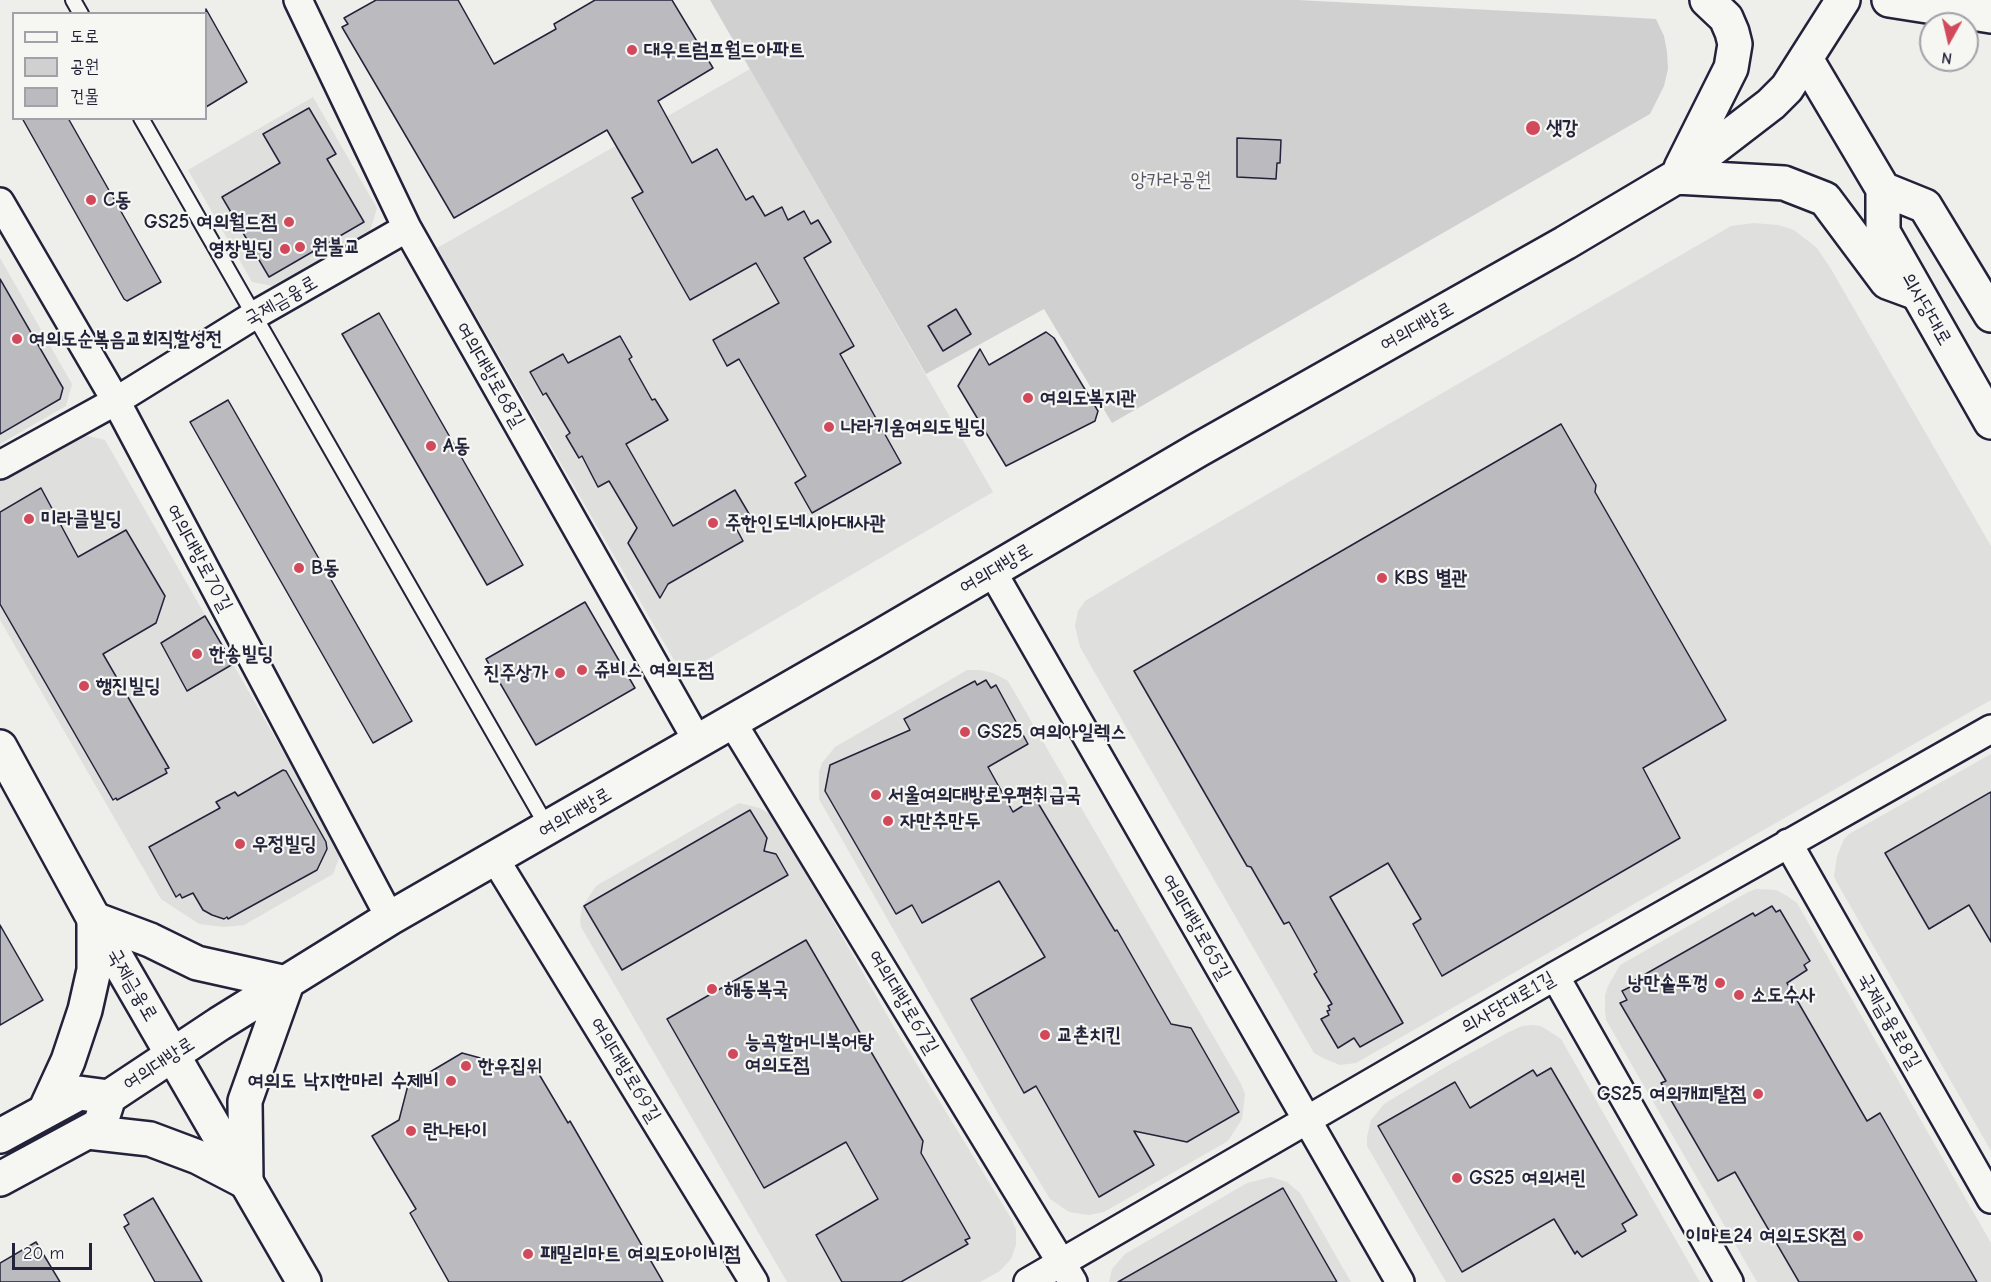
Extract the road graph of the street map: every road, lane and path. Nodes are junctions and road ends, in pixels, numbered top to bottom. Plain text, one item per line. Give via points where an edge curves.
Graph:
1 (298, 0) edge
2 (1707, 0) edge
3 (1844, 0) edge
4 (1889, 0) edge
5 (1977, 0) edge
6 (1991, 7) edge
7 (1991, 16) edge
8 (1806, 59) junction
9 (142, 120) edge
10 (1676, 177) junction
11 (1883, 189) junction
12 (0, 202) edge
13 (407, 228) junction
14 (1917, 293) junction
15 (1991, 315) edge
16 (253, 316) junction
17 (116, 401) junction
18 (1991, 422) edge
19 (0, 465) edge
20 (992, 571) junction
21 (732, 722) junction
22 (1991, 729) edge
23 (698, 742) junction
24 (0, 747) edge
25 (548, 828) junction
26 (1788, 843) junction
27 (495, 859) junction
28 (390, 918) junction
29 (94, 919) junction
30 (1555, 976) junction
31 (287, 983) junction
32 (172, 1056) junction
33 (109, 1097) junction
34 (45, 1111) junction
35 (1307, 1120) junction
36 (88, 1132) junction
37 (0, 1136) edge
38 (0, 1179) edge
39 (246, 1182) junction
40 (1991, 1199) edge
41 (1067, 1272) edge
42 (304, 1282) edge
43 (754, 1282) edge
44 (1028, 1282) edge
45 (1400, 1282) edge
46 (1729, 1282) edge

1 - 13 street, 여의대방로68길
2 - 10 main road via 1726,18 1732,32 1735,44 1731,68
3 - 8 main road, 여의대방로
4 - 7 main road
5 - 6 main road
8 - 10 main road, 여의대방로 via 1771,104
8 - 11 main road
9 - 16 lane
10 - 14 main road via 1784,183 1824,199 1887,282
10 - 20 main road, 여의대방로
11 - 14 main road, 의사당대로 via 1883,232
11 - 15 main road via 1925,206
12 - 17 street, 여의대방로70길
13 - 16 street, 국제금융로
13 - 23 street, 여의대방로68길
14 - 18 main road, 의사당대로
16 - 17 street, 국제금융로
16 - 25 lane
17 - 19 street, 국제금융로
17 - 28 street, 여의대방로70길
20 - 21 main road, 여의대방로
20 - 35 street, 여의대방로65길
21 - 23 main road, 여의대방로
21 - 41 street, 여의대방로67길
22 - 26 street, 의사당대로1길
23 - 25 main road, 여의대방로
24 - 29 main road, 국제금융로
25 - 27 main road, 여의대방로
26 - 30 street, 의사당대로1길
26 - 40 street, 국제금융로8길
27 - 28 main road, 여의대방로
27 - 43 street, 여의대방로69길
28 - 31 main road, 여의대방로
29 - 31 main road via 197,963
29 - 32 main road, 국제금융로
29 - 34 main road via 94,970 85,1010
30 - 35 street, 의사당대로1길
30 - 46 street
31 - 32 main road, 여의대방로
31 - 39 main road via 245,1101
32 - 33 main road, 여의대방로
32 - 39 main road, 국제금융로
33 - 34 main road, 여의대방로 via 79,1093
33 - 36 main road, 여의대방로 via 100,1125
34 - 37 main road, 여의대방로
35 - 41 street, 의사당대로1길
35 - 45 street, 여의대방로65길
36 - 38 main road, 여의대방로
36 - 39 main road via 150,1139 198,1157
39 - 42 main road, 국제금융로
41 - 44 street, 의사당대로1길

